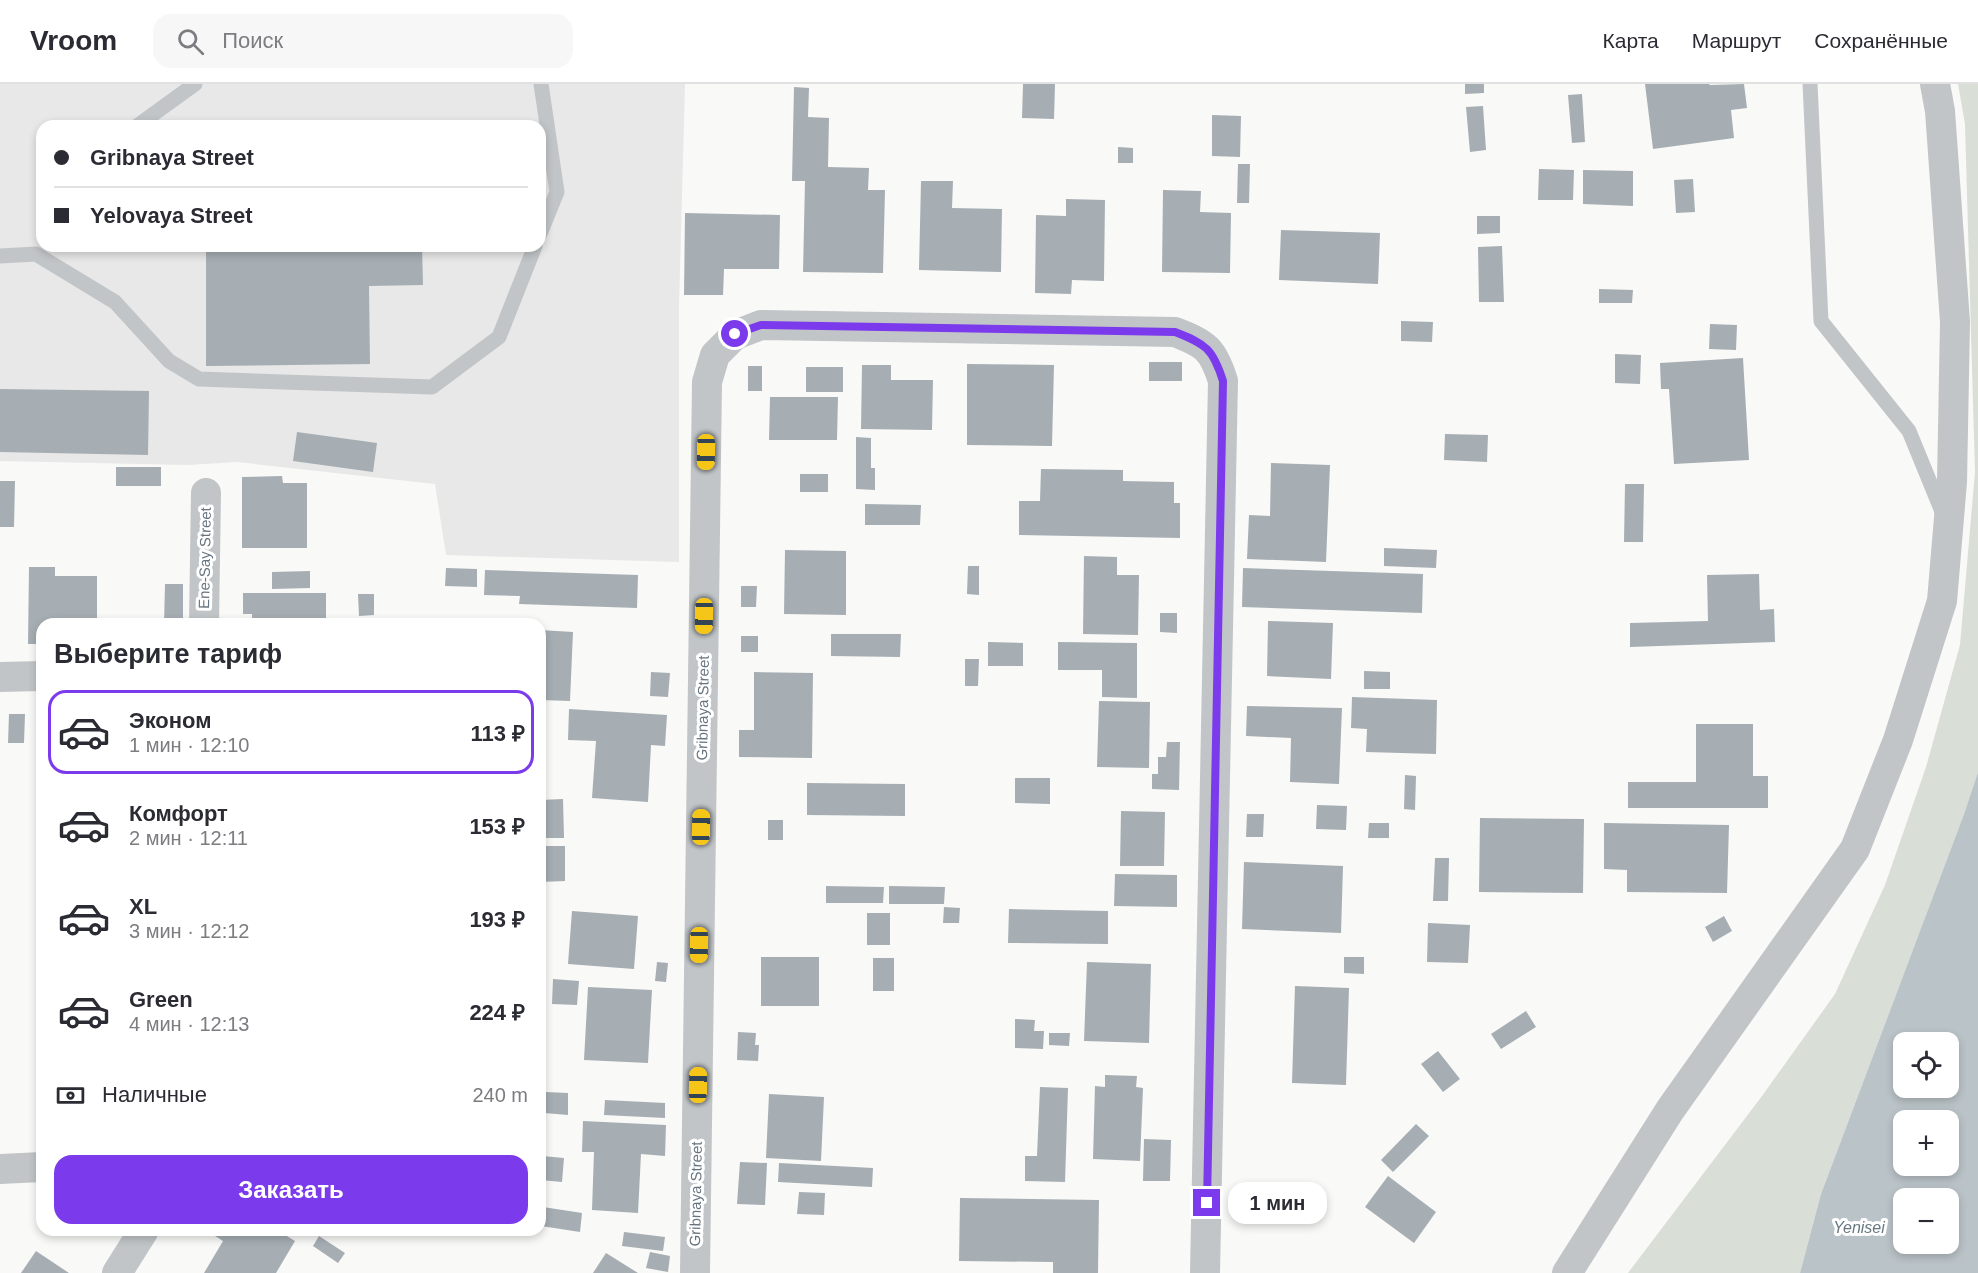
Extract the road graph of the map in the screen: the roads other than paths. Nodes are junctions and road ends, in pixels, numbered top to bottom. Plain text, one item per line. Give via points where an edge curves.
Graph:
1 (195, 84) edge
2 (541, 84) edge
3 (1809, 84) edge
4 (1935, 84) edge
5 (145, 120) edge
6 (546, 219) edge
7 (36, 250) edge
8 (42, 252) edge
9 (533, 252) edge
10 (0, 256) edge
11 (206, 493) dead end
12 (1948, 528) junction
13 (204, 618) edge
14 (36, 676) edge
15 (0, 677) edge
16 (36, 1167) edge
17 (0, 1169) edge
18 (140, 1236) edge
19 (117, 1273) edge
20 (695, 1273) edge
21 (1205, 1273) edge
22 (1568, 1273) edge

1 - 5 lane
2 - 6 lane via 557,192
3 - 12 lane via 1821,321 1909,431
4 - 12 street via 1955,322
7 - 10 lane
8 - 9 lane via 115,302 169,361 199,379 432,387 499,337
11 - 13 street, Ene-Say Street
12 - 22 street via 1942,601 1898,740 1855,849 1670,1110
14 - 15 street
16 - 17 street
18 - 19 street
20 - 21 street, Gribnaya Street via 707,382 715,355 735,334 761,325 1175,332 1201,342 1217,360 1223,381

